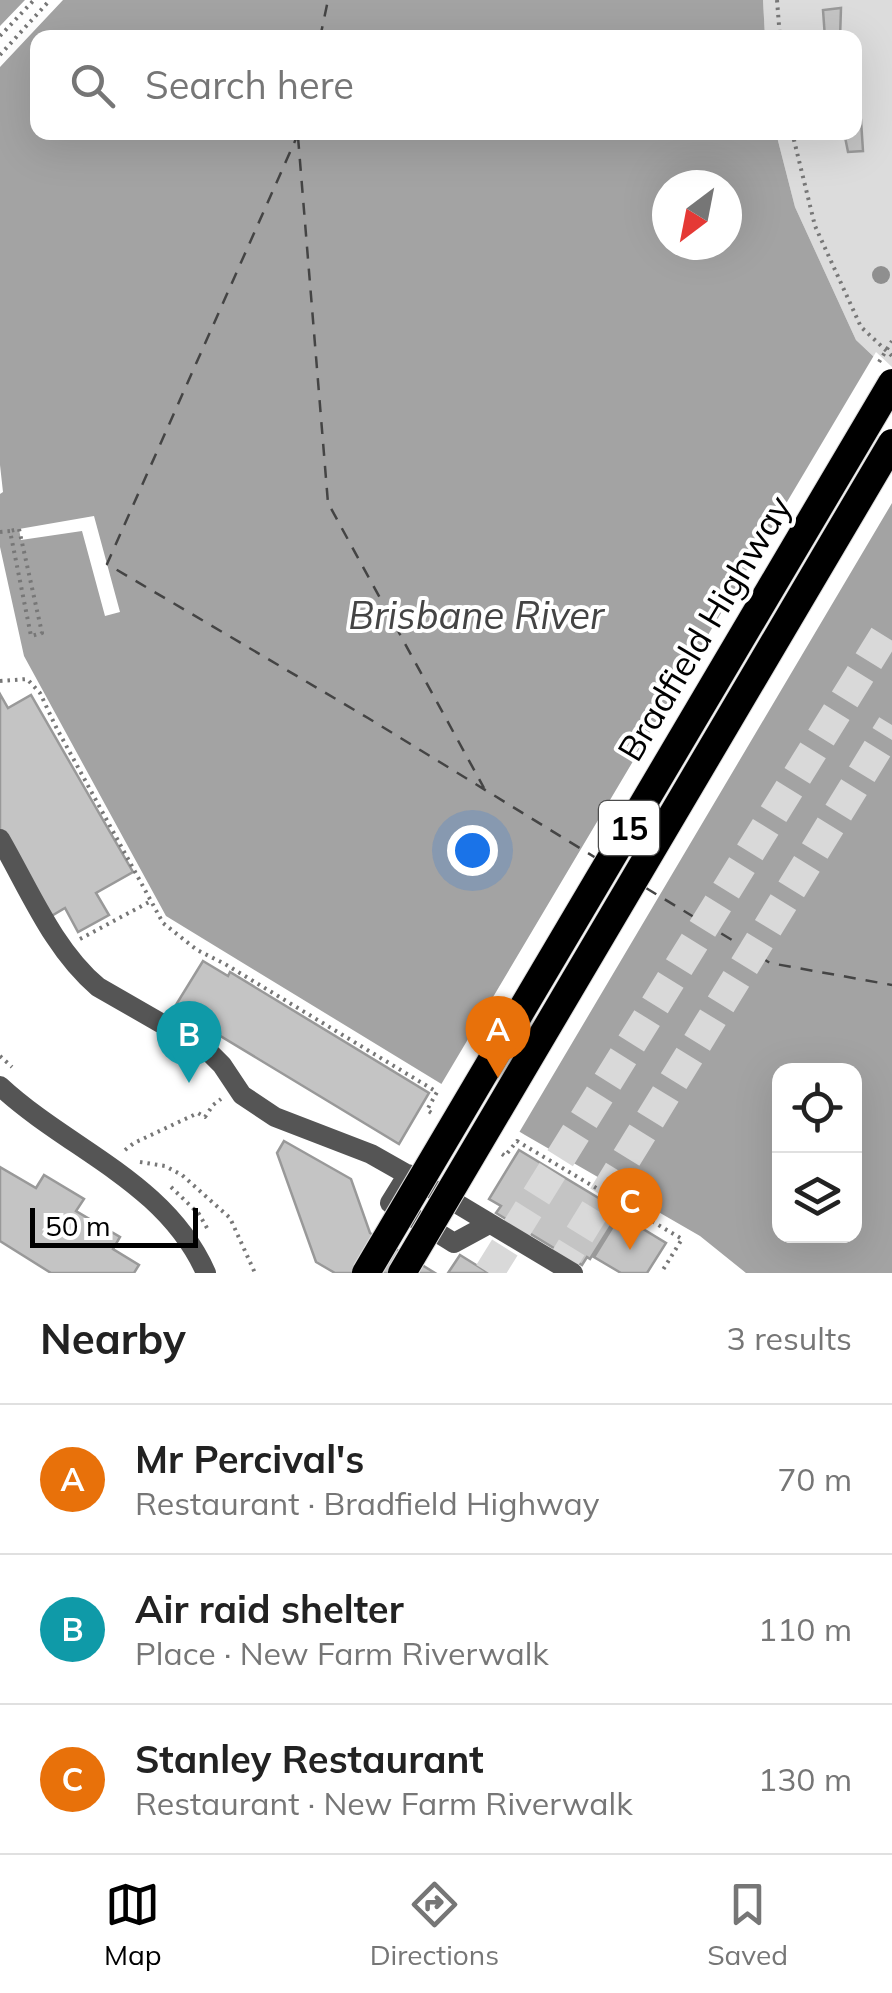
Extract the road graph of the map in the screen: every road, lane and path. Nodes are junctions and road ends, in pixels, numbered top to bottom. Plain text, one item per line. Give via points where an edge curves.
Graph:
1 (34, 0) edge
2 (50, 0) edge
3 (777, 0) edge
4 (779, 30) edge
5 (0, 36) edge
6 (0, 56) edge
7 (794, 140) edge
8 (892, 356) edge
9 (892, 383) edge
10 (892, 443) edge
11 (10, 531) junction
12 (0, 532) edge
13 (0, 681) edge
14 (0, 839) edge
15 (151, 902) junction
16 (63, 949) junction
17 (5, 1097) edge
18 (213, 1105) dead end
19 (440, 1118) dead end
20 (492, 1148) dead end
21 (125, 1150) dead end
22 (138, 1162) dead end
23 (408, 1174) junction
24 (489, 1224) junction
25 (206, 1273) edge
26 (255, 1273) edge
27 (366, 1273) edge
28 (402, 1273) edge
29 (573, 1273) edge
30 (661, 1273) edge

1 - 5 path
2 - 6 path
3 - 4 path
7 - 8 path via 815,226 861,326
9 - 27 highway, Bradfield Highway / 15, bridge
10 - 28 highway, Bradfield Highway / 15, bridge
11 - 11 path via 32,636 42,633 19,529
11 - 12 path
13 - 15 path via 27,678 40,693
14 - 16 street
15 - 16 path
15 - 19 path via 164,923 197,950 438,1092 427,1110
16 - 23 street via 98,987 206,1049 242,1095 292,1125
17 - 25 street via 150,1196 192,1243
18 - 21 path via 206,1117 198,1113
20 - 30 path via 506,1156 517,1141 682,1239
22 - 26 path via 182,1175 230,1218
23 - 24 street
23 - 24 street via 390,1204 454,1243
24 - 29 street

